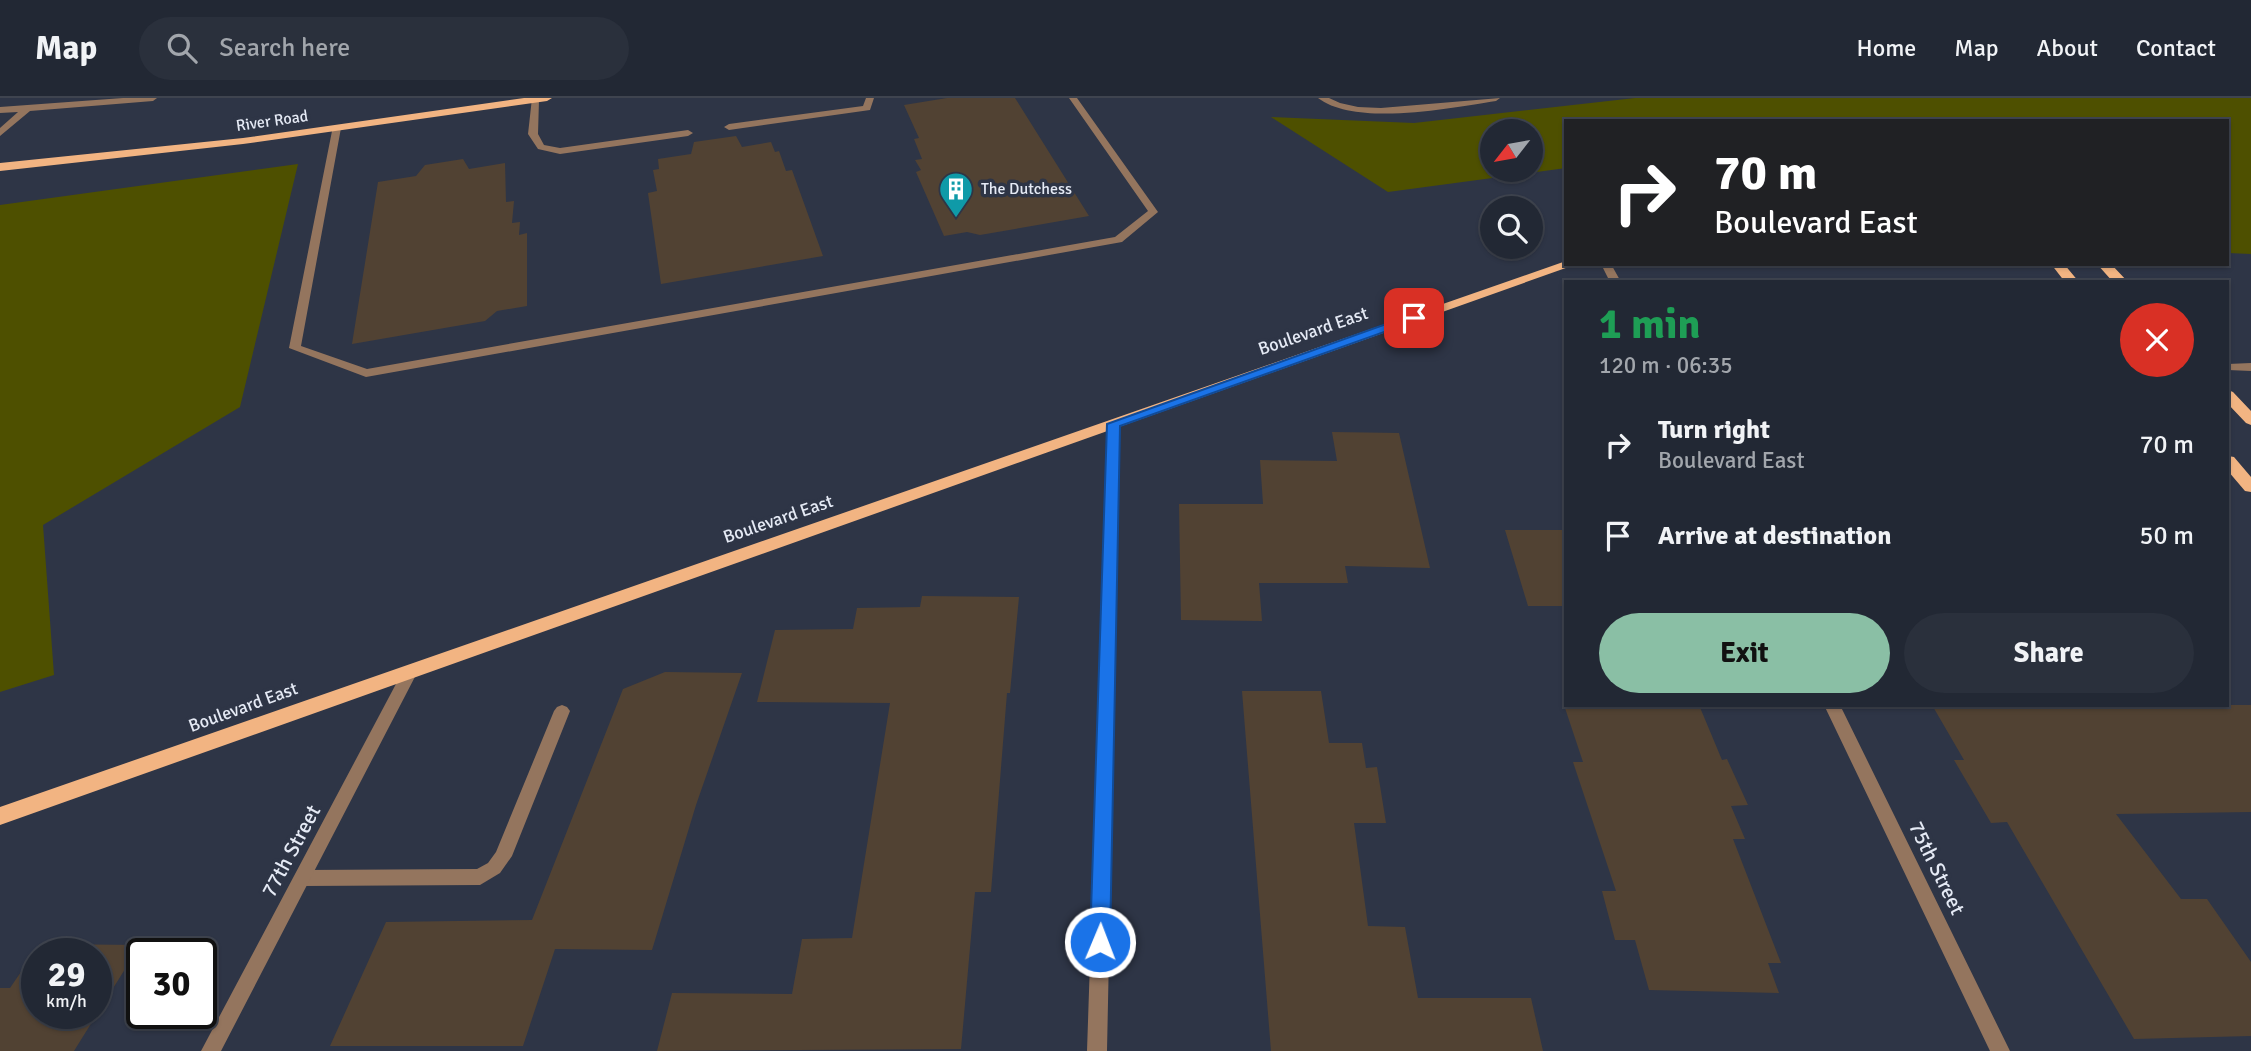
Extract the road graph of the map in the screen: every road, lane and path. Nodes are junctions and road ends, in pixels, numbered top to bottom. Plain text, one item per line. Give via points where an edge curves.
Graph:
1 (78, 98) edge
2 (153, 98) edge
3 (870, 98) edge
4 (1073, 98) edge
5 (1322, 98) edge
6 (1352, 98) edge
7 (1496, 98) edge
8 (539, 99) edge
9 (69, 105) junction
10 (27, 109) junction
11 (1365, 109) junction
12 (0, 110) edge
13 (336, 128) junction
14 (729, 128) dead end
15 (0, 133) edge
16 (688, 133) dead end
17 (0, 167) edge
18 (1565, 266) edge
19 (2059, 266) edge
20 (2106, 266) edge
21 (2070, 280) edge
22 (2119, 280) edge
23 (2229, 367) edge
24 (2251, 367) edge
25 (2229, 396) edge
26 (2251, 420) edge
27 (1114, 424) junction
28 (2229, 462) edge
29 (2251, 487) edge
30 (410, 671) junction
31 (1833, 707) edge
32 (562, 711) dead end
33 (0, 816) edge
34 (303, 878) junction
35 (211, 1051) edge
36 (1097, 1051) edge
37 (2000, 1051) edge

1 - 9 street
2 - 9 street
3 - 14 street via 867,108
4 - 13 street via 1153,212 1118,240 366,373 295,348
5 - 11 street via 1332,105
6 - 11 street
7 - 11 street via 1431,108
8 - 13 main road, River Road
8 - 16 street via 533,134 541,147 561,151
9 - 10 street
10 - 12 street
10 - 15 street
13 - 17 main road, River Road
18 - 27 main road, Boulevard East
19 - 21 main road
20 - 22 main road
23 - 24 street
25 - 26 main road
27 - 30 main road, Boulevard East
27 - 36 street
28 - 29 main road
30 - 33 main road, Boulevard East
30 - 34 street, 77th Street
31 - 37 street, 75th Street
32 - 34 street via 494,868 480,877
34 - 35 street, 77th Street

